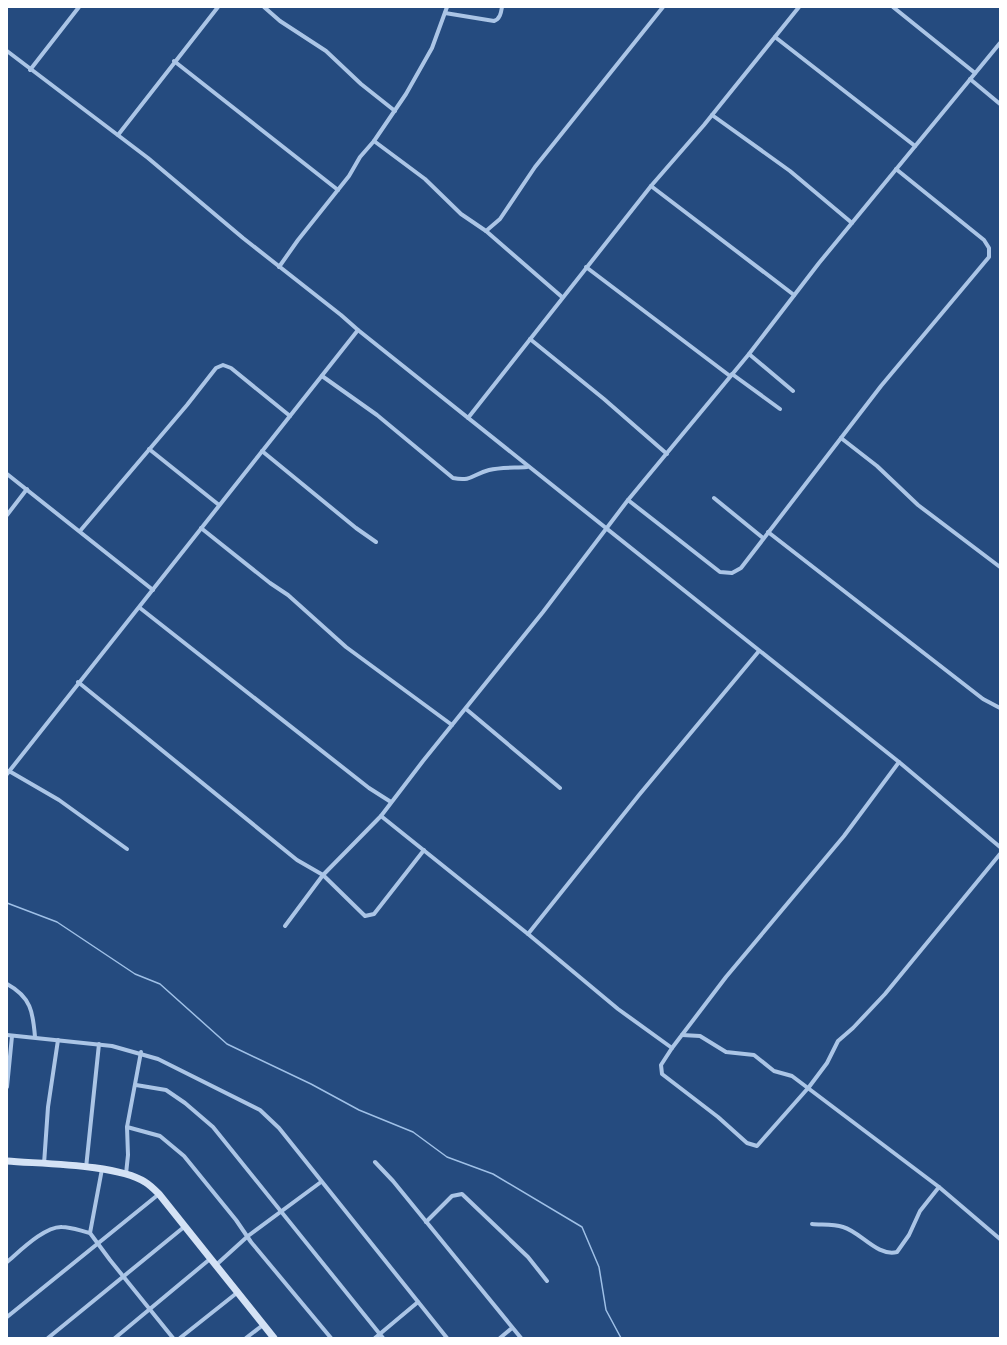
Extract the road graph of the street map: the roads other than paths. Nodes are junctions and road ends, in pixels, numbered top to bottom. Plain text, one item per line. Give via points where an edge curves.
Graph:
1 (79, 7) edge
2 (218, 7) edge
3 (264, 7) edge
4 (447, 7) edge
5 (502, 7) edge
6 (663, 7) edge
7 (799, 7) edge
8 (893, 7) edge
9 (445, 13) junction
10 (775, 37) junction
11 (1000, 43) edge
12 (7, 51) edge
13 (174, 61) junction
14 (30, 70) junction
15 (975, 73) junction
16 (970, 79) junction
17 (1000, 104) edge
18 (395, 111) junction
19 (712, 115) junction
20 (118, 135) junction
21 (374, 141) junction
22 (915, 146) junction
23 (896, 169) junction
24 (651, 186) junction
25 (338, 190) junction
26 (852, 223) junction
27 (486, 231) junction
28 (279, 267) junction
29 (586, 267) junction
30 (794, 295) junction
31 (562, 298) junction
32 (358, 330) junction
33 (530, 339) junction
34 (749, 354) junction
35 (731, 375) junction
36 (322, 376) junction
37 (793, 391) dead end
38 (780, 409) dead end
39 (290, 416) junction
40 (468, 418) junction
41 (841, 438) junction
42 (149, 449) junction
43 (262, 451) junction
44 (667, 454) junction
45 (527, 467) junction
46 (7, 474) edge
47 (27, 489) junction
48 (714, 498) dead end
49 (628, 500) junction
50 (219, 505) junction
51 (7, 515) edge
52 (201, 528) junction
53 (607, 530) junction
54 (80, 531) junction
55 (768, 532) junction
56 (763, 538) junction
57 (376, 542) dead end
58 (1000, 567) edge
59 (153, 590) junction
60 (140, 608) junction
61 (759, 650) junction
62 (78, 682) junction
63 (1000, 708) edge
64 (466, 709) junction
65 (452, 725) junction
66 (898, 762) junction
67 (8, 773) edge
68 (560, 788) dead end
69 (391, 802) junction
70 (381, 816) junction
71 (1000, 847) edge
72 (127, 849) dead end
73 (424, 850) junction
74 (1000, 854) edge
75 (323, 875) junction
76 (286, 926) dead end
77 (528, 934) junction
78 (7, 984) edge
79 (682, 1035) junction
80 (9, 1036) edge
81 (35, 1037) junction
82 (58, 1040) junction
83 (98, 1044) junction
84 (672, 1048) junction
85 (141, 1052) junction
86 (136, 1085) junction
87 (7, 1087) edge
88 (809, 1088) junction
89 (127, 1127) junction
90 (7, 1161) edge
91 (375, 1162) dead end
92 (44, 1164) junction
93 (86, 1168) junction
94 (102, 1169) junction
95 (126, 1174) junction
96 (321, 1182) junction
97 (939, 1187) junction
98 (159, 1194) junction
99 (280, 1212) junction
100 (426, 1222) junction
101 (812, 1224) dead end
102 (184, 1227) junction
103 (90, 1233) junction
104 (248, 1236) junction
105 (1000, 1239) edge
106 (98, 1244) junction
107 (210, 1259) junction
108 (7, 1262) edge
109 (216, 1265) junction
110 (124, 1277) junction
111 (547, 1281) dead end
112 (238, 1292) junction
113 (418, 1302) junction
114 (151, 1309) junction
115 (7, 1318) edge
116 (263, 1325) junction
117 (512, 1328) junction
118 (381, 1336) edge
119 (48, 1338) edge
120 (115, 1338) edge
121 (174, 1338) edge
122 (180, 1338) edge
123 (246, 1338) edge
124 (274, 1338) edge
125 (331, 1338) edge
126 (375, 1338) edge
127 (447, 1338) edge
128 (500, 1338) edge
129 (521, 1338) edge

1 - 14 street
2 - 13 street
3 - 18 street via 280,21 326,51
4 - 9 street
5 - 9 street via 500,17 494,21
6 - 27 street via 523,183 500,219
7 - 10 street
8 - 15 street
9 - 18 street via 432,48
10 - 19 street
10 - 22 street
11 - 15 street
12 - 14 street
13 - 20 street
13 - 25 street
14 - 20 street
15 - 16 street
16 - 17 street
16 - 22 street
18 - 21 street
19 - 24 street
19 - 26 street via 790,171
20 - 28 street
21 - 25 street
21 - 27 street via 425,179 461,214
22 - 23 street
23 - 26 street
23 - 41 street via 984,240 990,252 985,263 899,363
24 - 29 street
24 - 30 street
25 - 28 street
26 - 30 street
27 - 31 street
28 - 32 street
29 - 31 street
29 - 35 street
30 - 34 street
31 - 33 street
32 - 36 street
32 - 40 street
33 - 40 street
33 - 44 street via 616,408
34 - 35 street
34 - 37 street
35 - 38 street
35 - 44 street
36 - 39 street
36 - 45 street via 377,415 453,478 462,480 489,470
39 - 42 street via 231,368 223,365 216,368
39 - 43 street
40 - 45 street
41 - 55 street
41 - 58 street via 877,466 918,505
42 - 50 street
42 - 54 street
43 - 50 street
43 - 57 street
44 - 49 street
45 - 53 street
46 - 47 street
47 - 51 street
47 - 54 street
48 - 56 street
49 - 53 street
49 - 56 street via 720,572 736,572
50 - 52 street
52 - 59 street
52 - 65 street via 270,584 288,595 346,647
53 - 61 street
53 - 64 street
54 - 59 street
55 - 56 street
55 - 63 street via 983,699
59 - 60 street
60 - 62 street
60 - 69 street via 369,788
61 - 66 street
61 - 77 street
62 - 67 street
62 - 75 street via 297,860
64 - 65 street
64 - 68 street
65 - 69 street
66 - 71 street
66 - 79 street via 844,836 726,977
67 - 72 street via 59,800
69 - 70 street
70 - 73 street
70 - 75 street
73 - 75 street via 374,914 369,916 365,916
73 - 77 street
74 - 88 street via 885,994 838,1040
75 - 76 street
77 - 84 street via 618,1010
78 - 81 street via 27,1000 34,1016
79 - 84 street
79 - 88 street via 700,1036 726,1052 754,1055 774,1071 792,1076
80 - 81 street
80 - 87 street
81 - 82 street
82 - 83 street
82 - 92 street via 48,1107
83 - 85 street
83 - 93 street
84 - 88 street via 661,1065 662,1074 754,1146 760,1144
85 - 86 street
85 - 96 street via 158,1058 260,1110 279,1128
86 - 89 street
86 - 99 street via 166,1090 186,1103 224,1140
88 - 97 street
89 - 95 street
89 - 104 street via 160,1136 176,1147
90 - 92 main road
91 - 100 street
92 - 93 main road
93 - 94 main road
94 - 95 main road
94 - 103 street
95 - 98 main road via 146,1182
96 - 99 street
96 - 113 street
97 - 101 street via 920,1211 909,1235 897,1252 881,1250 842,1226
97 - 105 street
98 - 102 main road
98 - 106 street
99 - 104 street
99 - 118 street
100 - 111 street via 452,1196 462,1194 528,1257
100 - 117 street
102 - 107 main road
102 - 110 street
103 - 106 street
103 - 108 street via 55,1227 44,1232
104 - 109 street
104 - 125 street
106 - 110 street
106 - 115 street
107 - 109 main road
107 - 114 street
109 - 112 main road
110 - 114 street
110 - 119 street
112 - 116 main road
112 - 122 street
113 - 118 street
113 - 127 street
114 - 120 street
114 - 121 street
116 - 123 street
116 - 124 main road
117 - 128 street
117 - 129 street
118 - 126 street

